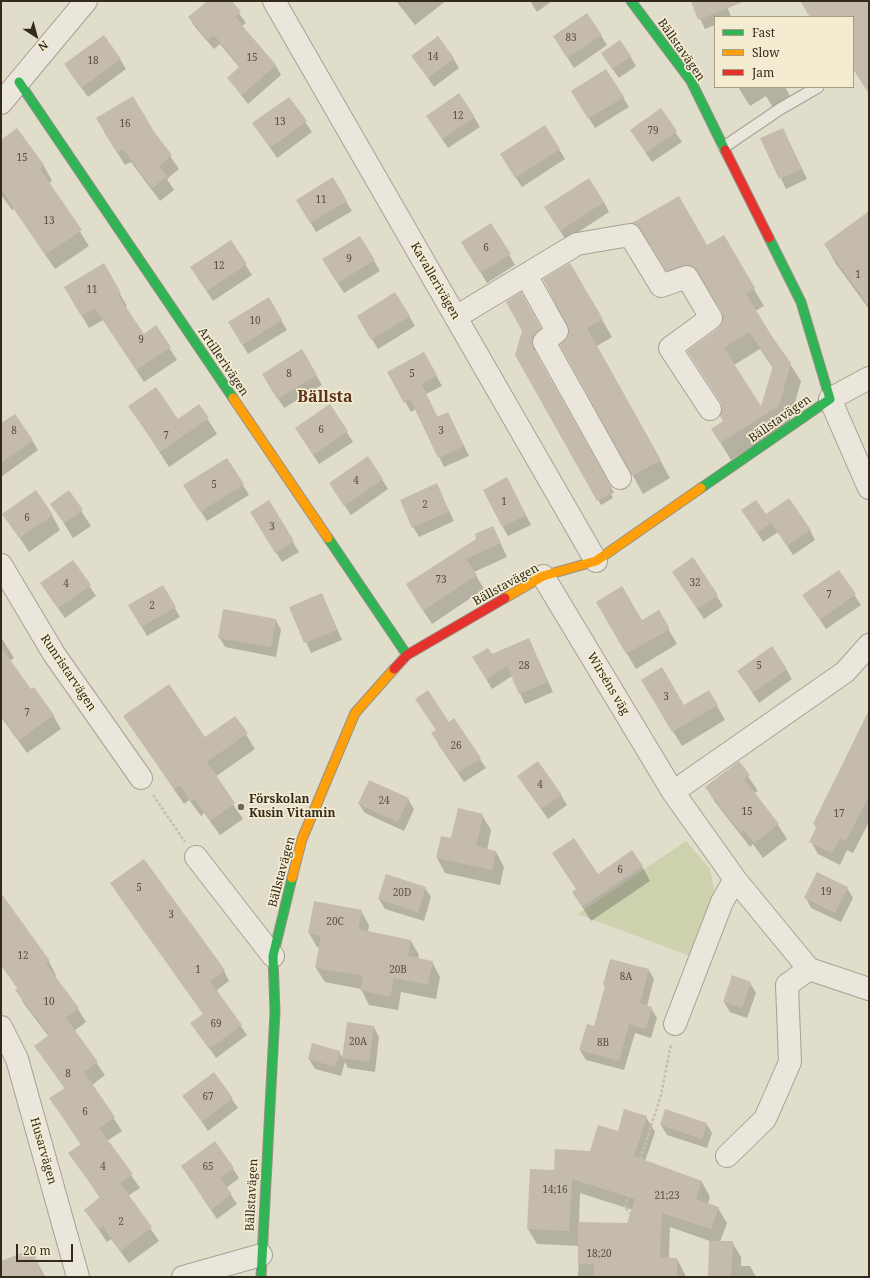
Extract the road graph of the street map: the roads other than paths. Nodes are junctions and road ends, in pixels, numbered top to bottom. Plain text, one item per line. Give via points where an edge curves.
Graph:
1 (86, 1) edge
2 (274, 1) edge
3 (631, 1) edge
4 (19, 82) junction
5 (816, 88) edge
6 (1, 103) edge
7 (724, 148) junction
8 (526, 275) junction
9 (456, 318) junction
10 (869, 378) edge
11 (830, 399) junction
12 (710, 409) dead end
13 (620, 478) dead end
14 (869, 488) edge
15 (596, 561) junction
16 (1, 565) edge
17 (543, 576) junction
18 (869, 645) edge
19 (407, 655) junction
20 (141, 778) road end
21 (673, 792) junction
22 (196, 857) road end
23 (734, 879) junction
24 (273, 956) junction
25 (809, 969) junction
26 (869, 989) edge
27 (675, 1024) road end
28 (1, 1027) edge
29 (727, 1156) dead end
30 (261, 1255) junction
31 (78, 1277) edge
32 (183, 1277) edge
33 (261, 1277) edge

1 - 4 street
2 - 9 street, Kavallerivägen
3 - 7 street, Bällstavägen via 691,81
4 - 6 street
4 - 19 street, Artillerivägen
5 - 7 lane via 780,109
7 - 11 street, Bällstavägen via 801,302
8 - 9 street
8 - 12 street via 576,244 630,235 661,286 687,277 711,318 670,348
8 - 13 street via 557,331 544,342
9 - 15 street, Kavallerivägen
10 - 11 street
11 - 14 street
11 - 15 street, Bällstavägen
15 - 17 street, Bällstavägen
16 - 20 street, Runristarvägen via 54,654
17 - 19 street, Bällstavägen
17 - 21 street, Wirséns väg
18 - 21 street via 845,672
19 - 24 street, Bällstavägen via 355,713 302,839
21 - 23 street, Wirséns väg
22 - 24 street
23 - 25 street, Wirséns väg
23 - 27 street via 722,902
24 - 30 street, Bällstavägen via 275,1012
25 - 26 street
25 - 29 street via 787,985 790,1062 765,1119
28 - 31 street, Husarvägen via 17,1059
30 - 32 street
30 - 33 street, Bällstavägen

